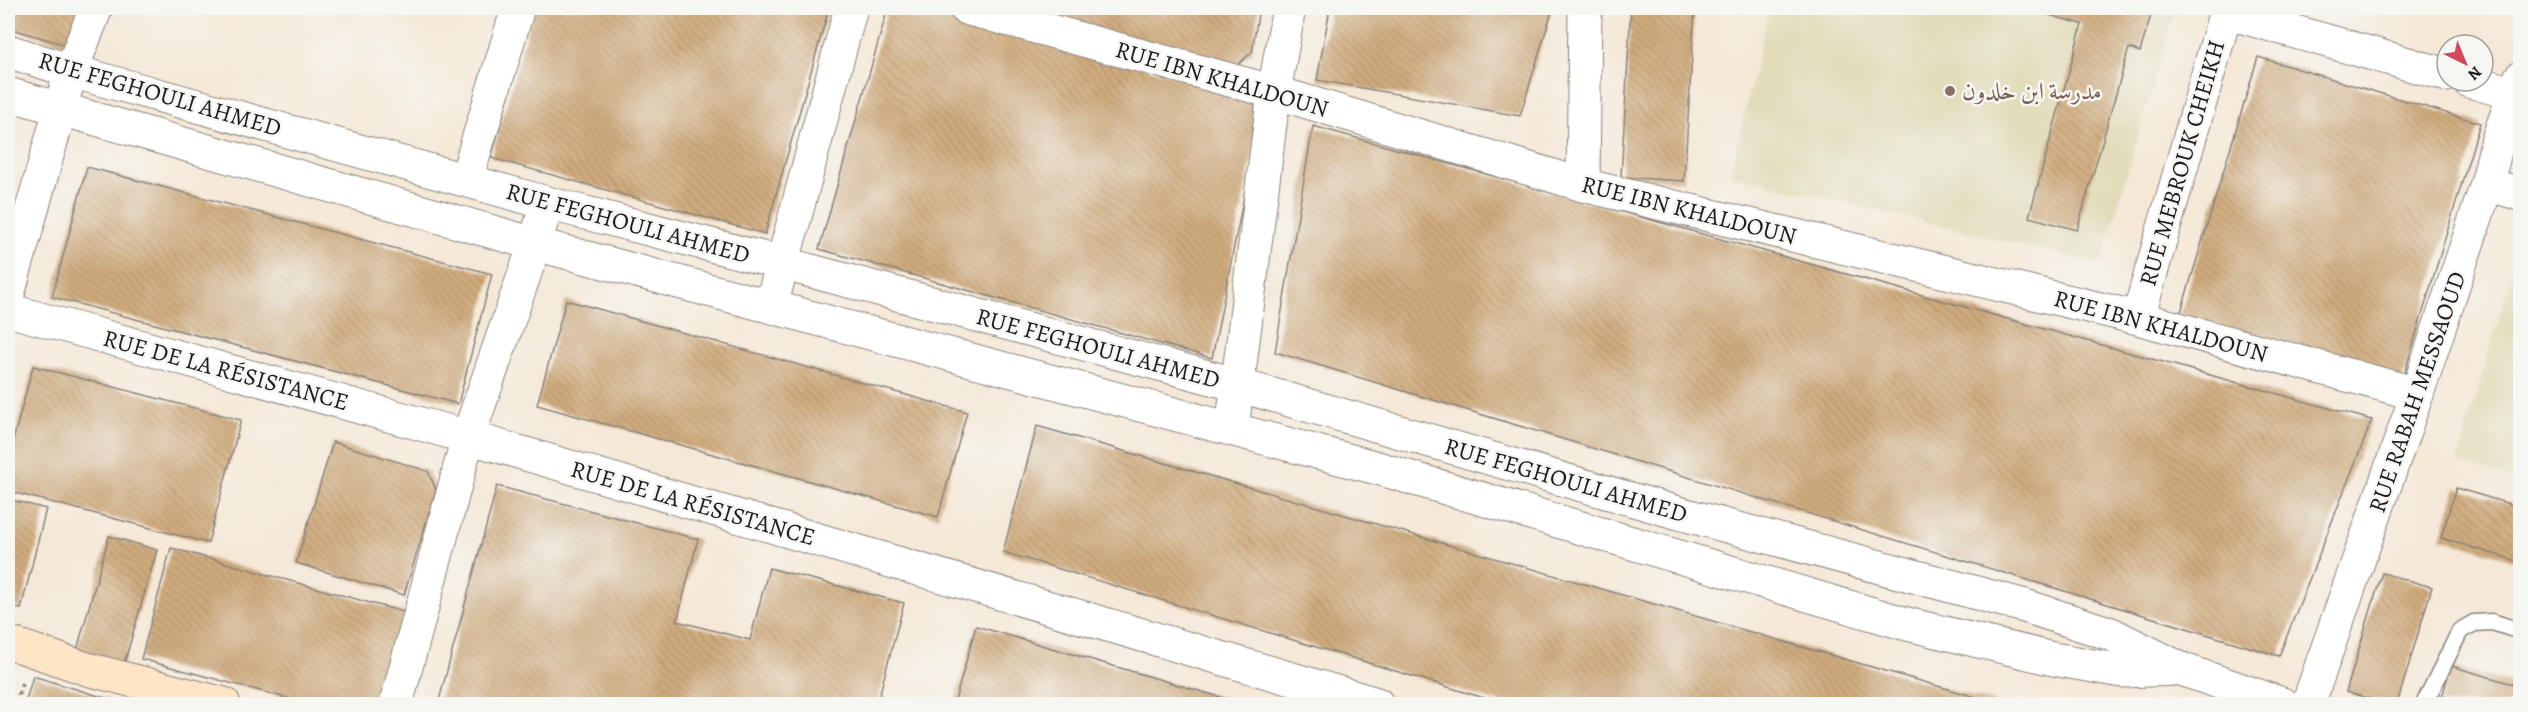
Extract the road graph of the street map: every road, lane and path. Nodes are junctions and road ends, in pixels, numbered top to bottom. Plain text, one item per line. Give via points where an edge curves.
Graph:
1 (96, 8) edge
2 (518, 8) edge
3 (851, 8) edge
4 (966, 8) edge
5 (1290, 8) edge
6 (1585, 8) edge
7 (2226, 10) edge
8 (8, 51) edge
9 (71, 71) junction
10 (2435, 71) edge
11 (2495, 84) edge
12 (2518, 86) edge
13 (1274, 92) junction
14 (8, 94) edge
15 (60, 110) junction
16 (2509, 141) edge
17 (466, 180) junction
18 (2487, 184) junction
19 (1583, 185) junction
20 (2520, 194) edge
21 (547, 203) junction
22 (535, 244) junction
23 (785, 264) junction
24 (8, 294) edge
25 (771, 306) junction
26 (8, 310) edge
27 (2138, 318) junction
28 (1238, 385) junction
29 (2417, 394) junction
30 (1232, 429) junction
31 (468, 437) junction
32 (2520, 631) edge
33 (8, 642) edge
34 (2181, 669) junction
35 (224, 705) edge
36 (396, 705) edge
37 (1377, 705) edge
38 (2282, 705) edge
39 (2308, 705) edge
40 (2424, 705) edge

1 - 9 street
2 - 17 street
3 - 23 street
4 - 13 street, RUE IBN KHALDOUN
5 - 13 street
6 - 19 street
7 - 10 street
7 - 27 street, RUE MEBROUK CHEIKH
8 - 9 street, RUE FEGHOULI AHMED
9 - 15 street
9 - 17 street, RUE FEGHOULI AHMED
11 - 12 street
12 - 16 street, RUE RABAH MESSAOUD
13 - 19 street, RUE IBN KHALDOUN
13 - 28 street
14 - 15 street, RUE FEGHOULI AHMED
15 - 22 street, RUE FEGHOULI AHMED
15 - 24 street
16 - 18 street, RUE RABAH MESSAOUD
17 - 21 street, RUE FEGHOULI AHMED
18 - 20 street
18 - 29 street, RUE RABAH MESSAOUD
19 - 27 street, RUE IBN KHALDOUN
21 - 22 street
21 - 23 street, RUE FEGHOULI AHMED
22 - 25 street, RUE FEGHOULI AHMED
22 - 31 street
23 - 25 street
23 - 28 street, RUE FEGHOULI AHMED
25 - 30 street, RUE FEGHOULI AHMED
26 - 31 street, RUE DE LA RÉSISTANCE
27 - 29 street, RUE IBN KHALDOUN
28 - 30 street
28 - 34 street, RUE FEGHOULI AHMED via 1676,512 2025,606 2112,634
29 - 39 street, RUE RABAH MESSAOUD
30 - 34 street, RUE FEGHOULI AHMED via 1903,623 2053,659 2122,671
31 - 36 street
31 - 37 street, RUE DE LA RÉSISTANCE
32 - 40 lane via 2492,622 2474,623 2460,631
33 - 35 main road via 87,669
34 - 38 street, RUE FEGHOULI AHMED

